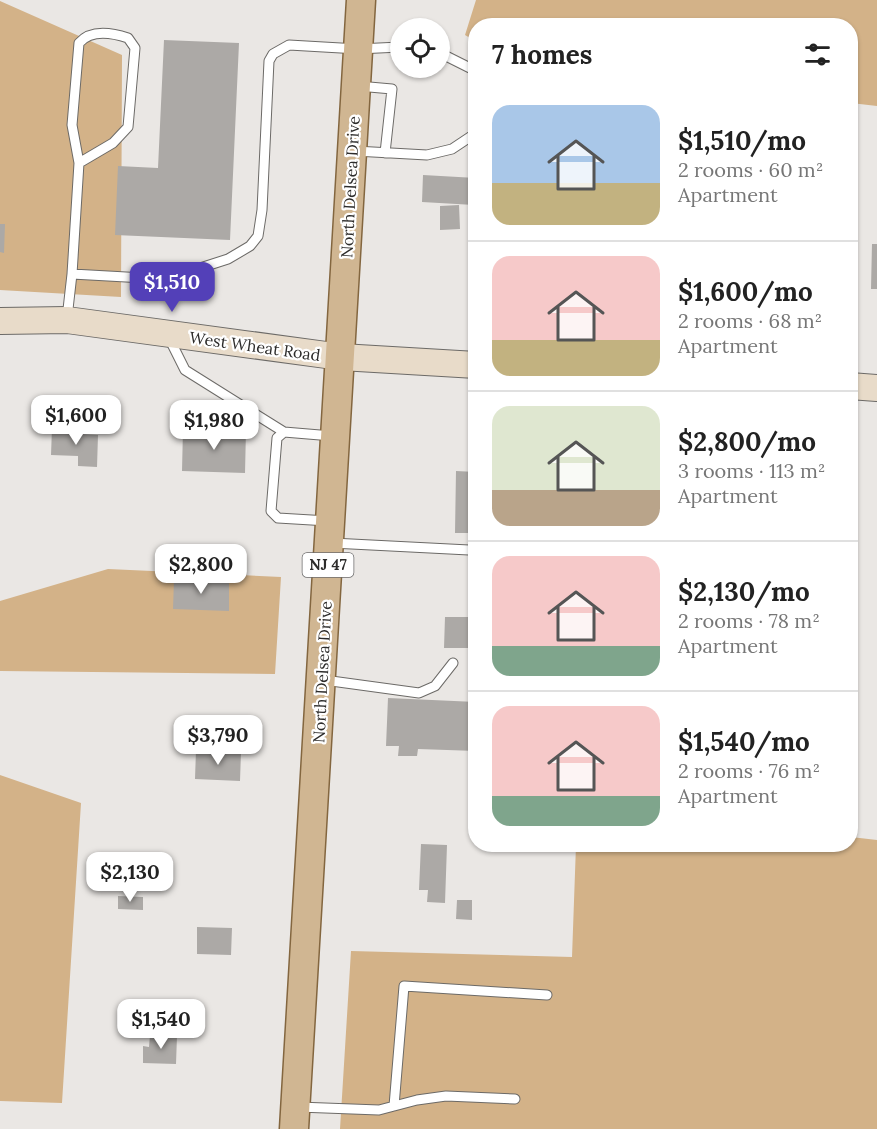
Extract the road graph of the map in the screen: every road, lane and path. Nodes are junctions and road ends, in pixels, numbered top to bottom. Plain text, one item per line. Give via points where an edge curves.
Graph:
1 (361, 0) edge
2 (390, 48) edge
3 (358, 49) junction
4 (450, 59) edge
5 (468, 67) edge
6 (356, 86) junction
7 (468, 138) edge
8 (352, 151) junction
9 (385, 153) junction
10 (79, 163) junction
11 (72, 274) junction
12 (0, 321) edge
13 (67, 321) junction
14 (167, 334) junction
15 (341, 357) junction
16 (468, 365) edge
17 (858, 387) edge
18 (877, 388) edge
19 (284, 432) junction
20 (336, 436) junction
21 (330, 532) junction
22 (468, 550) edge
23 (453, 663) dead end
24 (321, 679) junction
25 (548, 995) dead end
26 (515, 1099) dead end
27 (394, 1106) junction
28 (295, 1118) edge

1 - 3 main road, North Delsea Drive / NJ 47
2 - 3 lane
3 - 6 main road, North Delsea Drive / NJ 47
3 - 11 lane via 289,45 269,61 262,210 258,236 250,246 228,259 172,278
4 - 5 lane
6 - 8 main road, North Delsea Drive / NJ 47
6 - 9 lane via 392,89
7 - 9 lane via 452,149 427,155
8 - 9 lane
8 - 15 main road, North Delsea Drive / NJ 47
10 - 10 lane via 72,125 80,43 95,34 128,38 135,48 128,127 119,139
10 - 11 lane
11 - 13 lane
12 - 13 street, West Wheat Road
13 - 14 street, West Wheat Road
14 - 15 street, West Wheat Road
14 - 19 lane via 185,370
15 - 16 street, West Wheat Road
15 - 20 main road, North Delsea Drive / NJ 47
17 - 18 street
19 - 20 lane
19 - 21 lane via 277,438 271,511 278,518
20 - 21 main road, North Delsea Drive / NJ 47
21 - 22 lane
21 - 24 main road, North Delsea Drive / NJ 47
23 - 24 lane via 435,686 419,693
24 - 28 main road, North Delsea Drive / NJ 47
25 - 27 lane via 404,986
26 - 27 lane via 446,1096
27 - 28 lane

